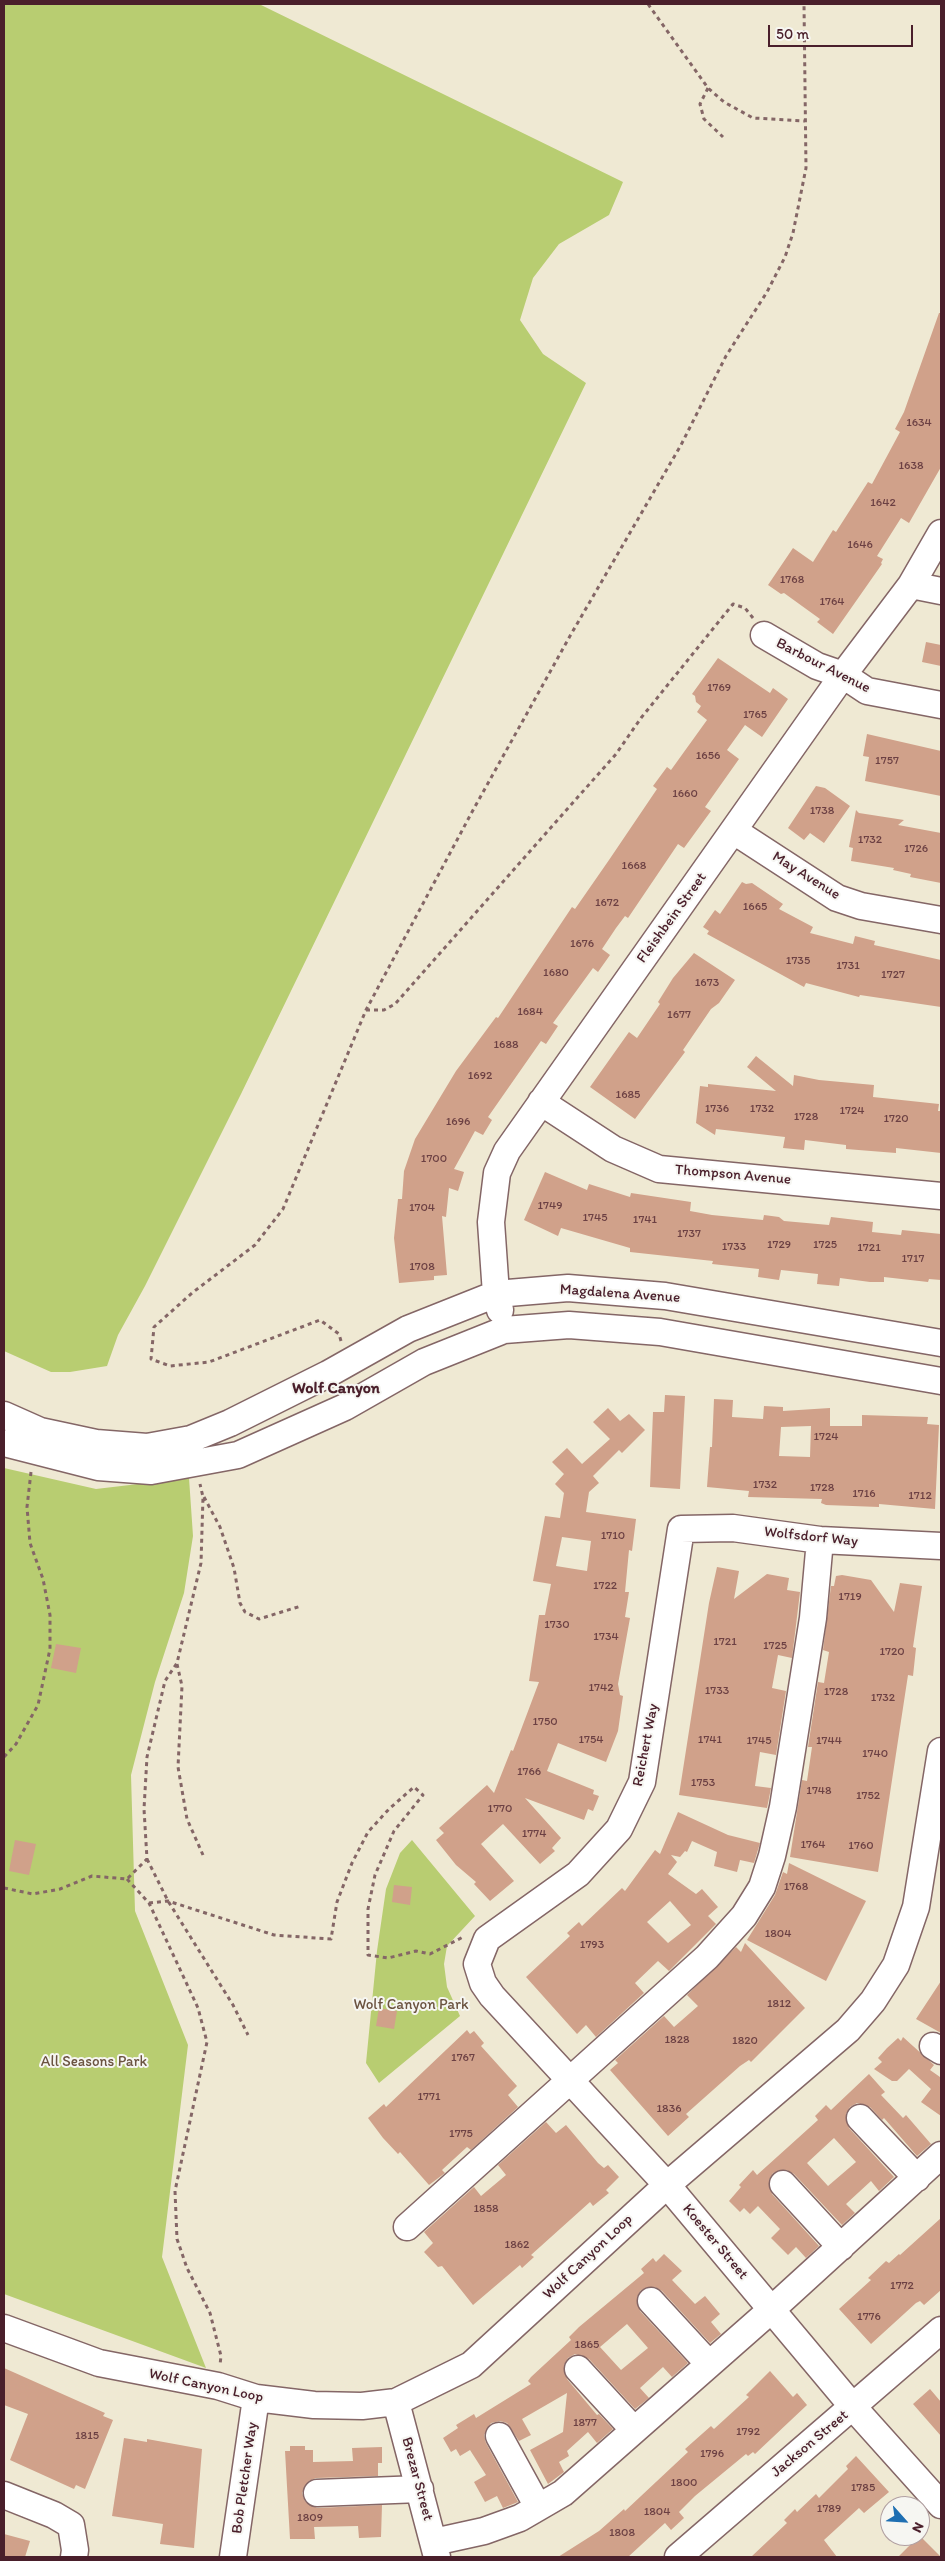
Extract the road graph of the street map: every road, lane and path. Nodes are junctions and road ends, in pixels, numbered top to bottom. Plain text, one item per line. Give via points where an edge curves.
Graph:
1 (648, 4) edge
2 (804, 4) edge
3 (708, 88) junction
4 (805, 121) junction
5 (723, 138) dead end
6 (941, 533) edge
7 (911, 584) junction
8 (941, 591) edge
9 (764, 635) joint
10 (844, 675) junction
11 (941, 705) edge
12 (734, 832) junction
13 (941, 920) edge
14 (366, 1010) junction
15 (541, 1102) junction
16 (941, 1196) edge
17 (496, 1294) junction
18 (504, 1330) junction
19 (941, 1344) edge
20 (347, 1364) junction
21 (941, 1381) edge
22 (4, 1415) edge
23 (4, 1443) edge
24 (36, 1451) junction
25 (196, 1464) junction
26 (203, 1497) junction
27 (681, 1529) joint
28 (820, 1540) junction
29 (941, 1546) edge
30 (301, 1606) dead end
31 (177, 1663) junction
32 (941, 1751) edge
33 (4, 1757) edge
34 (203, 1855) dead end
35 (147, 1859) junction
36 (127, 1879) junction
37 (4, 1888) edge
38 (168, 1901) junction
39 (150, 1903) junction
40 (466, 1935) dead end
41 (483, 1983) joint
42 (248, 2035) dead end
43 (569, 2081) junction
44 (860, 2118) dead end
45 (941, 2155) edge
46 (917, 2178) junction
47 (783, 2184) dead end
48 (666, 2185) junction
49 (407, 2227) dead end
50 (841, 2247) junction
51 (651, 2301) dead end
52 (772, 2310) junction
53 (4, 2328) edge
54 (941, 2330) edge
55 (709, 2364) junction
56 (578, 2369) dead end
57 (218, 2386) junction
58 (256, 2398) junction
59 (396, 2402) junction
60 (853, 2407) junction
61 (634, 2430) junction
62 (499, 2436) dead end
63 (420, 2489) junction
64 (317, 2493) dead end
65 (4, 2495) edge
66 (941, 2505) edge
67 (538, 2507) junction
68 (435, 2550) edge
69 (74, 2557) edge
70 (233, 2557) edge
71 (678, 2557) edge

1 - 3 path
2 - 4 path
3 - 4 path via 724,102 753,118
3 - 5 path via 700,104 704,119
4 - 14 path via 806,168 802,195 793,233 767,292 726,356 681,445 575,628
6 - 7 street, Fleishbein Street
7 - 8 street
7 - 10 street, Fleishbein Street
9 - 10 street, Barbour Avenue via 817,666
9 - 14 path via 745,608 733,604 616,754 395,1004 384,1010
10 - 11 street, Barbour Avenue via 867,691
10 - 12 street, Fleishbein Street
12 - 13 street, May Avenue via 837,898 861,906
12 - 15 street, Fleishbein Street
14 - 20 path via 283,1209 255,1245 192,1292 154,1327 151,1359 170,1366 209,1362 320,1320 339,1334
15 - 16 street, Thompson Avenue via 613,1149 659,1169
15 - 17 street, Fleishbein Street via 507,1152 497,1173 491,1222
17 - 18 street, Fleishbein Street
17 - 19 street, Magdalena Avenue via 568,1288 665,1296
17 - 20 street, Magdalena Avenue via 408,1329
18 - 21 street via 569,1325 660,1332
18 - 25 street via 424,1362 345,1407 238,1455
20 - 22 street, Magdalena Avenue via 230,1423 190,1439 147,1447 96,1443 40,1431
23 - 24 street
24 - 25 street via 98,1467 151,1471
24 - 33 path via 28,1483 27,1506 30,1542 43,1578 50,1615 50,1649 38,1705 16,1744
25 - 26 path
26 - 30 path via 220,1527 245,1612 259,1618
26 - 31 path via 201,1563
27 - 28 street, Wolfsdorf Way via 734,1528
27 - 41 street, Reichert Way via 642,1782 619,1829 578,1874 488,1939 477,1964
28 - 29 street, Wolfsdorf Way
28 - 43 street via 812,1626 783,1807 762,1886 744,1916 707,1957
31 - 34 path via 182,1686 178,1767 187,1819
31 - 35 path via 165,1681 147,1757 144,1809
32 - 48 street, Wolf Canyon Loop via 916,1907 896,1965 873,2001 848,2030
35 - 36 path
35 - 38 path
36 - 37 path via 92,1876 60,1889 32,1894
36 - 39 path
38 - 39 path
38 - 40 path via 274,1935 331,1939 337,1902 368,1832 414,1788 423,1795 394,1830 375,1876 368,1909 368,1955 388,1958 416,1951 430,1954
38 - 42 path
39 - 57 path via 198,2008 208,2042 175,2190 177,2239 187,2268 210,2313 221,2356
41 - 43 street, Koester Street
43 - 48 street, Koester Street
43 - 49 street
44 - 46 street
45 - 46 street
46 - 50 street
47 - 50 street
48 - 52 street, Koester Street
48 - 59 street, Wolf Canyon Loop via 470,2365
50 - 52 street
51 - 55 street
52 - 55 street
52 - 60 street, Koester Street
53 - 57 street, Wolf Canyon Loop via 99,2364
54 - 60 street, Jackson Street
55 - 61 street
56 - 61 street
57 - 58 street, Wolf Canyon Loop
58 - 59 street, Wolf Canyon Loop via 314,2405 362,2406
58 - 70 street, Bob Pletcher Way
59 - 63 street, Brezar Street
60 - 66 street, Koester Street
60 - 71 street, Jackson Street
61 - 67 street via 563,2493
62 - 67 street
63 - 64 street
63 - 68 street, Brezar Street
65 - 69 street via 71,2525
67 - 68 street via 520,2518

